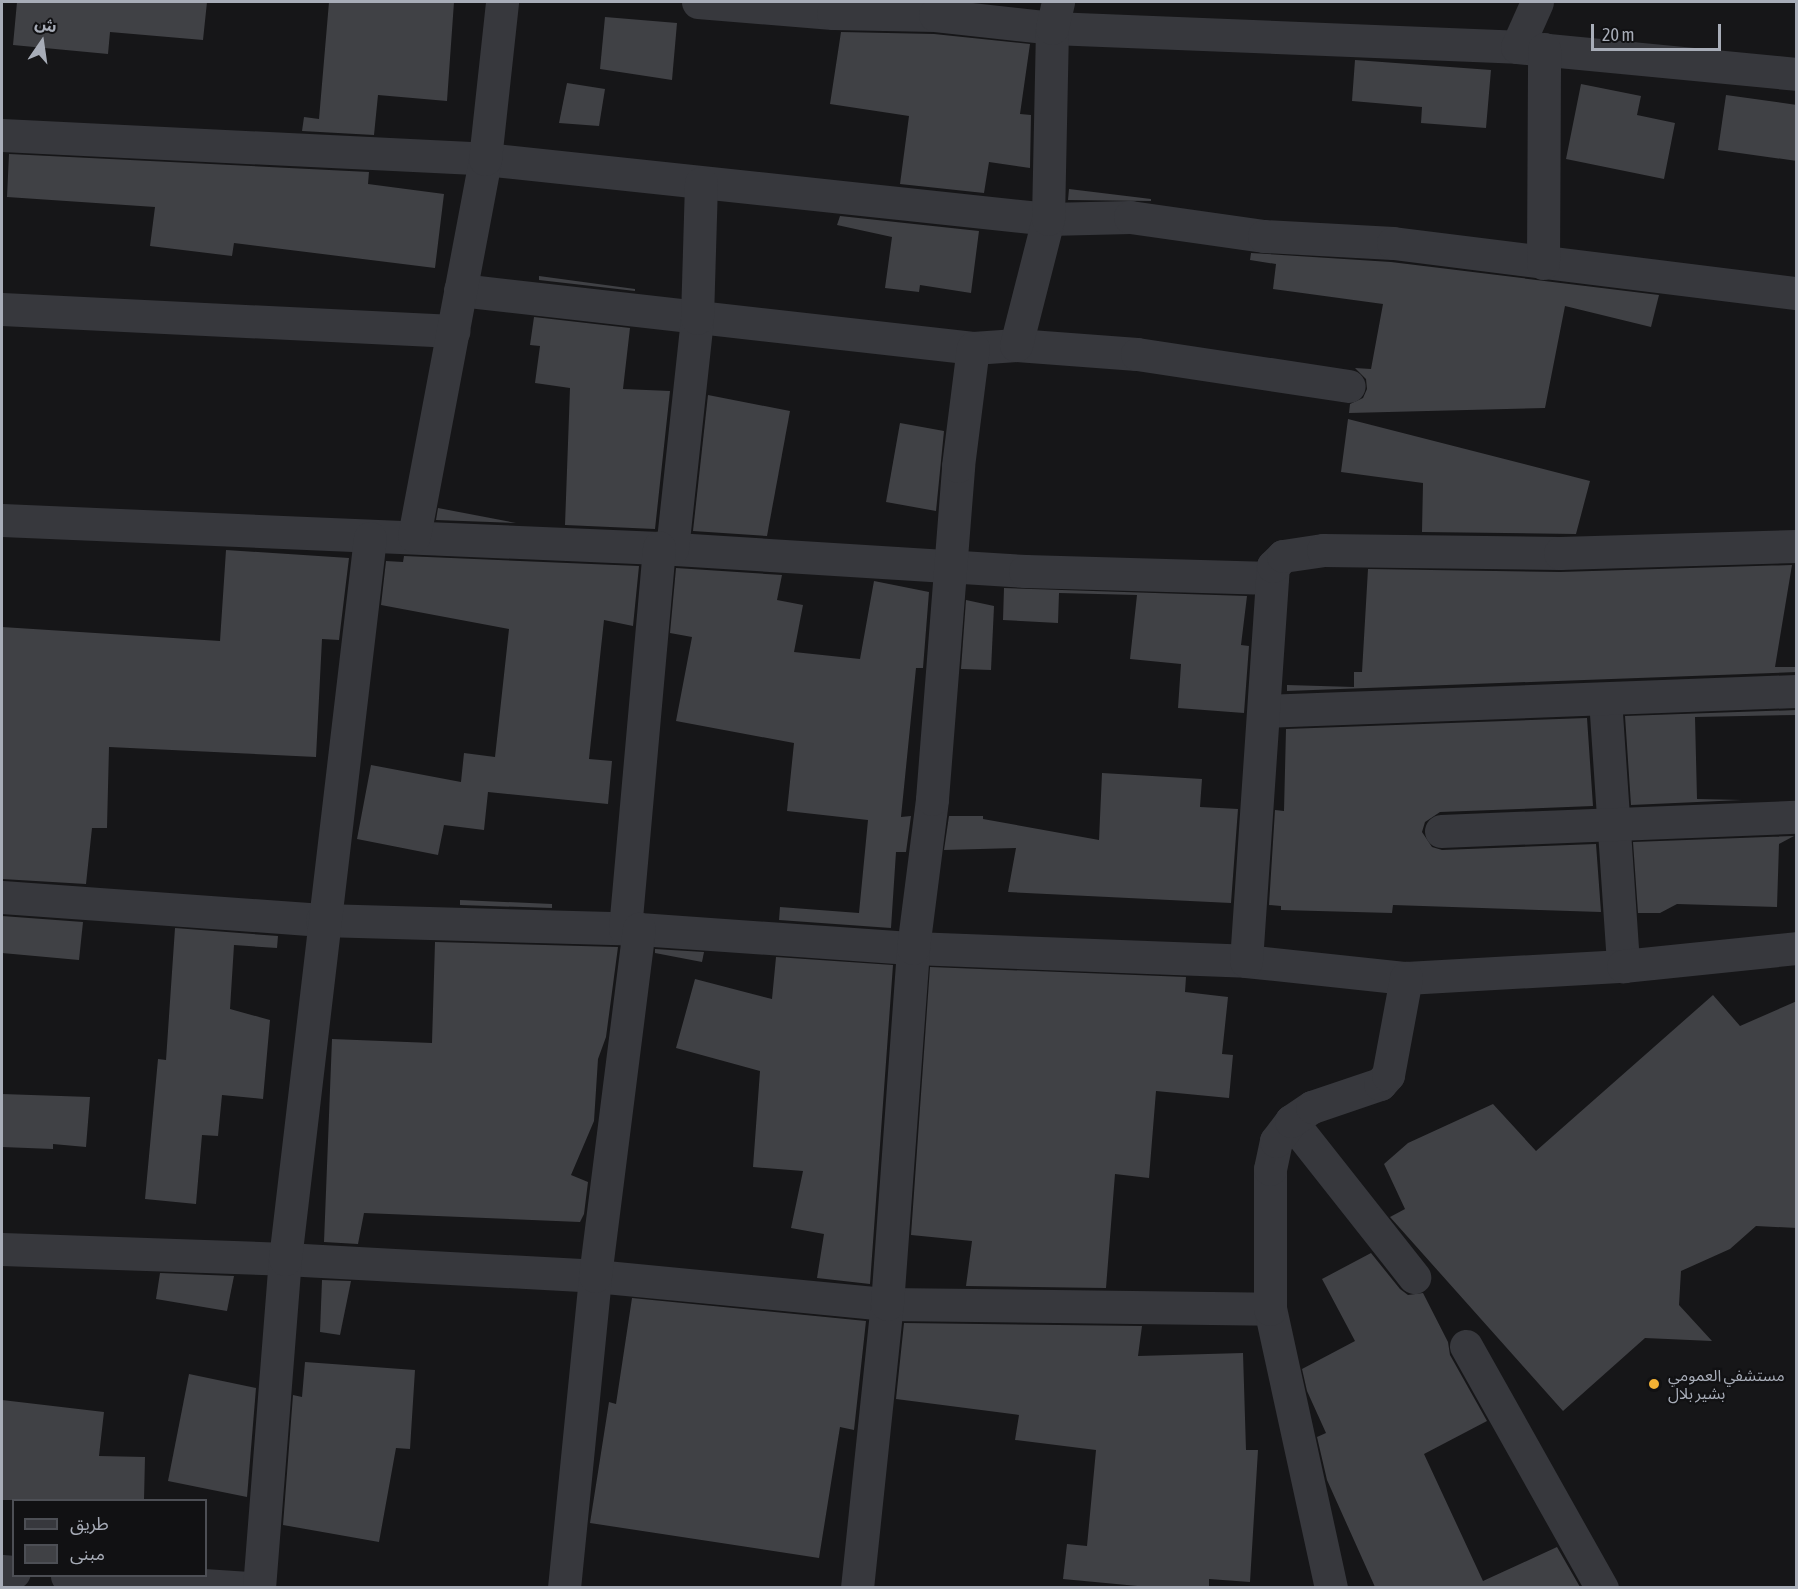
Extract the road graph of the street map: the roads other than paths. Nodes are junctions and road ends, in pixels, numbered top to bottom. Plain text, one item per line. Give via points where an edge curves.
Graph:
1 (502, 2) edge
2 (698, 2) edge
3 (1537, 2) edge
4 (1055, 15) edge
5 (1531, 48) junction
6 (1797, 74) edge
7 (2, 135) edge
8 (485, 159) junction
9 (701, 183) junction
10 (1048, 219) junction
11 (1543, 263) junction
12 (460, 290) junction
13 (1797, 293) edge
14 (2, 309) edge
15 (697, 318) junction
16 (453, 331) junction
17 (1016, 345) junction
18 (973, 348) junction
19 (1349, 387) dead end
20 (2, 520) edge
21 (414, 536) junction
22 (370, 538) junction
23 (1797, 546) edge
24 (666, 548) junction
25 (950, 566) junction
26 (1272, 578) junction
27 (1797, 691) edge
28 (1605, 699) junction
29 (1265, 711) junction
30 (1797, 817) edge
31 (1612, 826) junction
32 (1441, 831) dead end
33 (2, 897) edge
34 (322, 920) junction
35 (632, 929) junction
36 (913, 948) junction
37 (1797, 948) edge
38 (1246, 961) junction
39 (1623, 966) junction
40 (1406, 978) junction
41 (1291, 1121) junction
42 (2, 1249) edge
43 (285, 1259) junction
44 (595, 1276) junction
45 (1414, 1277) dead end
46 (888, 1304) junction
47 (1270, 1309) junction
48 (1466, 1346) dead end
49 (97, 1577) edge
50 (249, 1587) edge
51 (259, 1587) edge
52 (564, 1587) edge
53 (857, 1587) edge
54 (1331, 1587) edge
55 (1602, 1587) edge

1 - 8 street
2 - 4 street via 833,13
3 - 5 street
4 - 5 street
4 - 10 street
5 - 6 street
5 - 11 street
7 - 8 street
8 - 9 street
8 - 12 street
9 - 10 street
9 - 15 street
10 - 11 street via 1130,217 1264,236 1393,243
10 - 17 street
11 - 13 street
12 - 15 street
12 - 16 street
14 - 16 street
15 - 18 street
15 - 24 street
16 - 21 street
17 - 18 street
17 - 19 street via 1137,354
18 - 25 street
20 - 22 street
21 - 22 street
21 - 24 street
22 - 34 street
23 - 26 street via 1560,553 1323,550 1283,556 1273,566
24 - 25 street
24 - 35 street
25 - 26 street
25 - 36 street via 932,799
26 - 29 street
27 - 28 street
28 - 29 street
28 - 31 street
29 - 38 street
30 - 31 street
31 - 32 street
31 - 39 street
33 - 34 street
34 - 35 street
34 - 43 street
35 - 36 street
35 - 44 street
36 - 38 street
36 - 46 street
37 - 39 street
38 - 40 street
39 - 40 street
40 - 41 street via 1388,1075 1380,1084 1311,1107
41 - 45 street
41 - 47 street via 1276,1141 1270,1169
42 - 43 street
43 - 44 street
43 - 51 street
44 - 46 street
44 - 52 street
46 - 47 street
46 - 53 street
47 - 54 street
48 - 55 street
49 - 50 street

